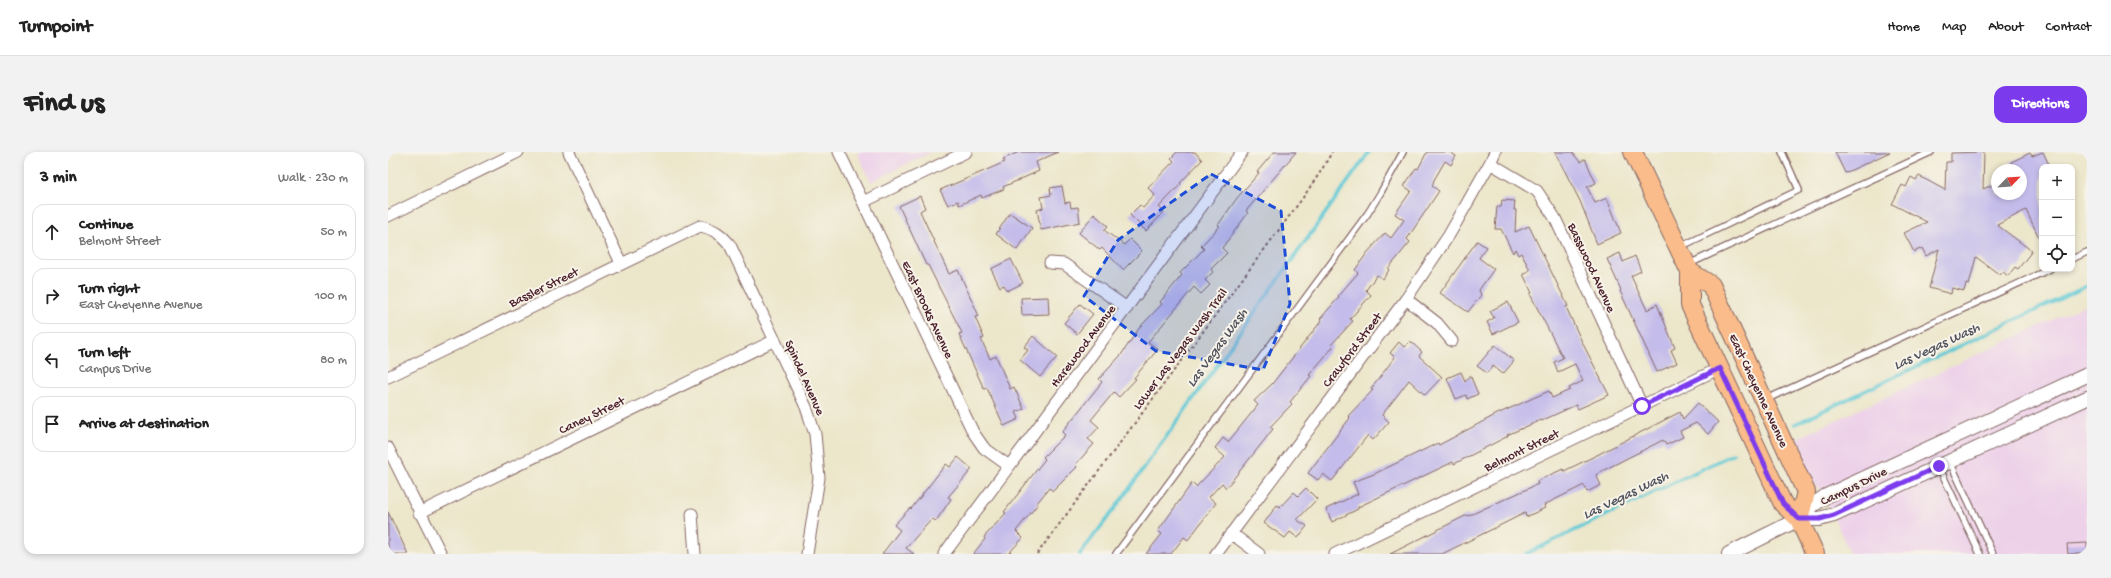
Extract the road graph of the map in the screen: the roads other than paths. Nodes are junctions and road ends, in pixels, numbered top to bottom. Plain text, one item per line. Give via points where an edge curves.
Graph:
1 (518, 152) edge
2 (569, 152) edge
3 (839, 152) edge
4 (966, 152) edge
5 (1242, 152) edge
6 (1403, 152) edge
7 (1495, 152) edge
8 (1632, 152) edge
9 (1782, 152) edge
10 (1931, 152) edge
11 (1490, 163) junction
12 (863, 202) junction
13 (388, 216) edge
14 (712, 228) joint
15 (1678, 248) junction
16 (2087, 252) edge
17 (2075, 258) edge
18 (621, 263) junction
19 (1050, 263) dead end
20 (1688, 268) junction
21 (2043, 272) edge
22 (1406, 299) junction
23 (1127, 308) junction
24 (775, 340) junction
25 (1452, 341) dead end
26 (1720, 368) junction
27 (2087, 375) edge
28 (388, 377) edge
29 (2087, 398) edge
30 (1765, 400) junction
31 (1642, 406) junction
32 (1936, 445) junction
33 (388, 448) edge
34 (1944, 464) junction
35 (1009, 466) junction
36 (419, 513) junction
37 (692, 514) dead end
38 (1799, 519) junction
39 (1231, 533) junction
40 (441, 554) edge
41 (695, 554) edge
42 (807, 554) edge
43 (944, 554) edge
44 (1116, 554) edge
45 (1216, 554) edge
46 (1259, 554) edge
47 (1335, 554) edge
48 (1729, 554) edge
49 (1815, 554) edge
50 (1980, 554) edge
51 (1993, 554) edge

1 - 13 street
2 - 18 street
3 - 12 street, East Brooks Avenue
4 - 12 street
5 - 23 street, Harewood Avenue
6 - 44 lane via 1368,213
7 - 11 street, Crawford Street
8 - 15 main road, East Cheyenne Avenue
9 - 15 lane via 1799,190
10 - 20 lane
11 - 22 street, Crawford Street via 1449,235
11 - 31 street, Basswood Avenue via 1537,191 1555,218
12 - 35 street, East Brooks Avenue via 973,432 984,448
14 - 18 street, Bassler Street via 700,226
14 - 24 street, Spindel Avenue via 722,234 730,245
15 - 20 main road, East Cheyenne Avenue
16 - 17 lane
18 - 28 street, Bassler Street
19 - 23 street via 1064,264
20 - 26 main road, East Cheyenne Avenue via 1690,305
20 - 30 main road, East Cheyenne Avenue via 1711,285
21 - 30 lane
22 - 25 street via 1437,323
22 - 39 street, Crawford Street
23 - 35 street, Harewood Avenue
24 - 36 street, Caney Street
24 - 42 street, Spindel Avenue via 806,407 815,434 819,478
26 - 31 street, Belmont Street
26 - 38 main road, East Cheyenne Avenue via 1783,504
27 - 32 street, Campus Drive
29 - 34 street, Campus Drive
30 - 38 main road, East Cheyenne Avenue via 1806,492
31 - 47 street, Belmont Street
32 - 34 street
32 - 38 street, Campus Drive via 1826,496
33 - 36 street
34 - 38 street, Campus Drive via 1834,515 1820,519
34 - 50 lane
34 - 51 lane
35 - 43 street, Harewood Avenue
36 - 40 street
37 - 41 street
38 - 48 street
38 - 49 main road, East Cheyenne Avenue
39 - 45 street, Crawford Street
39 - 46 street

